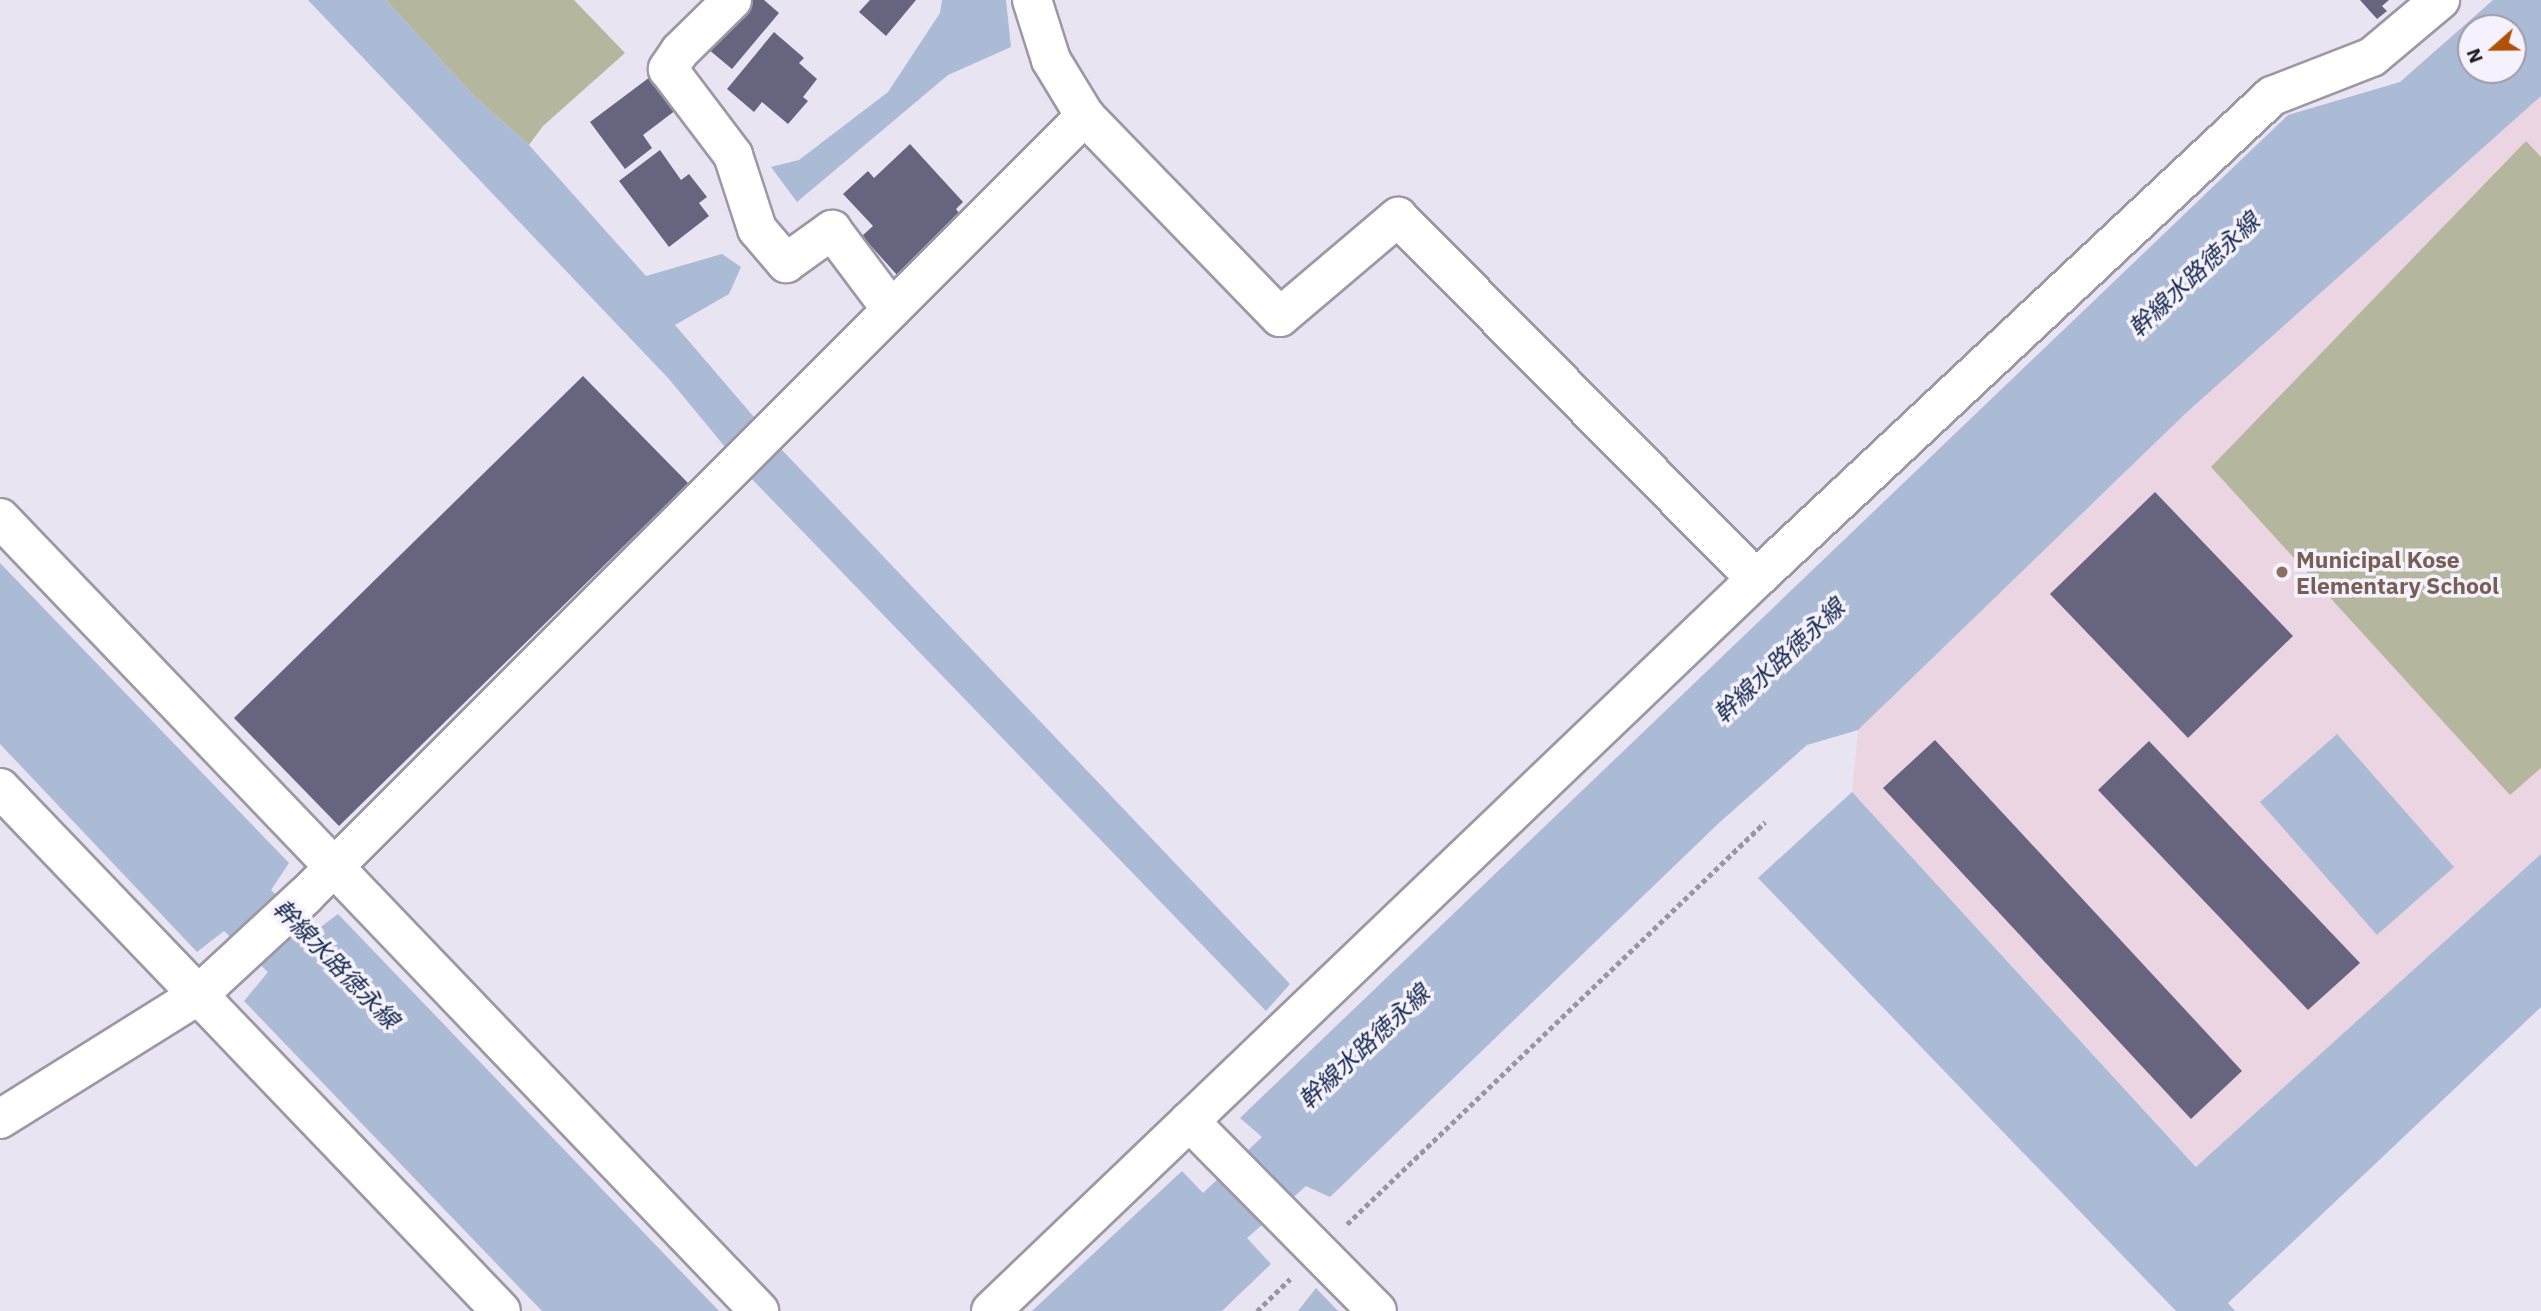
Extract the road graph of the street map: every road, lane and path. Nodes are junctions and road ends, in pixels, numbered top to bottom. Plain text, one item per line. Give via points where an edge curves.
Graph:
1 (732, 0) edge
2 (1032, 0) edge
3 (2440, 0) edge
4 (1085, 116) junction
5 (891, 309) junction
6 (0, 519) edge
7 (1756, 579) junction
8 (0, 788) edge
9 (1765, 822) dead end
10 (331, 867) junction
11 (207, 986) junction
12 (0, 1119) edge
13 (1189, 1121) junction
14 (1319, 1251) junction
15 (501, 1311) edge
16 (758, 1311) edge
17 (991, 1311) edge
18 (1377, 1311) edge

1 - 5 street via 668,69 733,155 757,229 786,263 832,230
2 - 4 street via 1051,60
3 - 7 street via 2372,57 2272,96
4 - 5 street
4 - 7 street via 1280,317 1398,217
5 - 10 street
6 - 10 street
7 - 13 street
8 - 11 street
9 - 14 path
10 - 11 street
10 - 16 street
11 - 12 street
11 - 15 street
13 - 14 street
13 - 17 street
14 - 18 street

